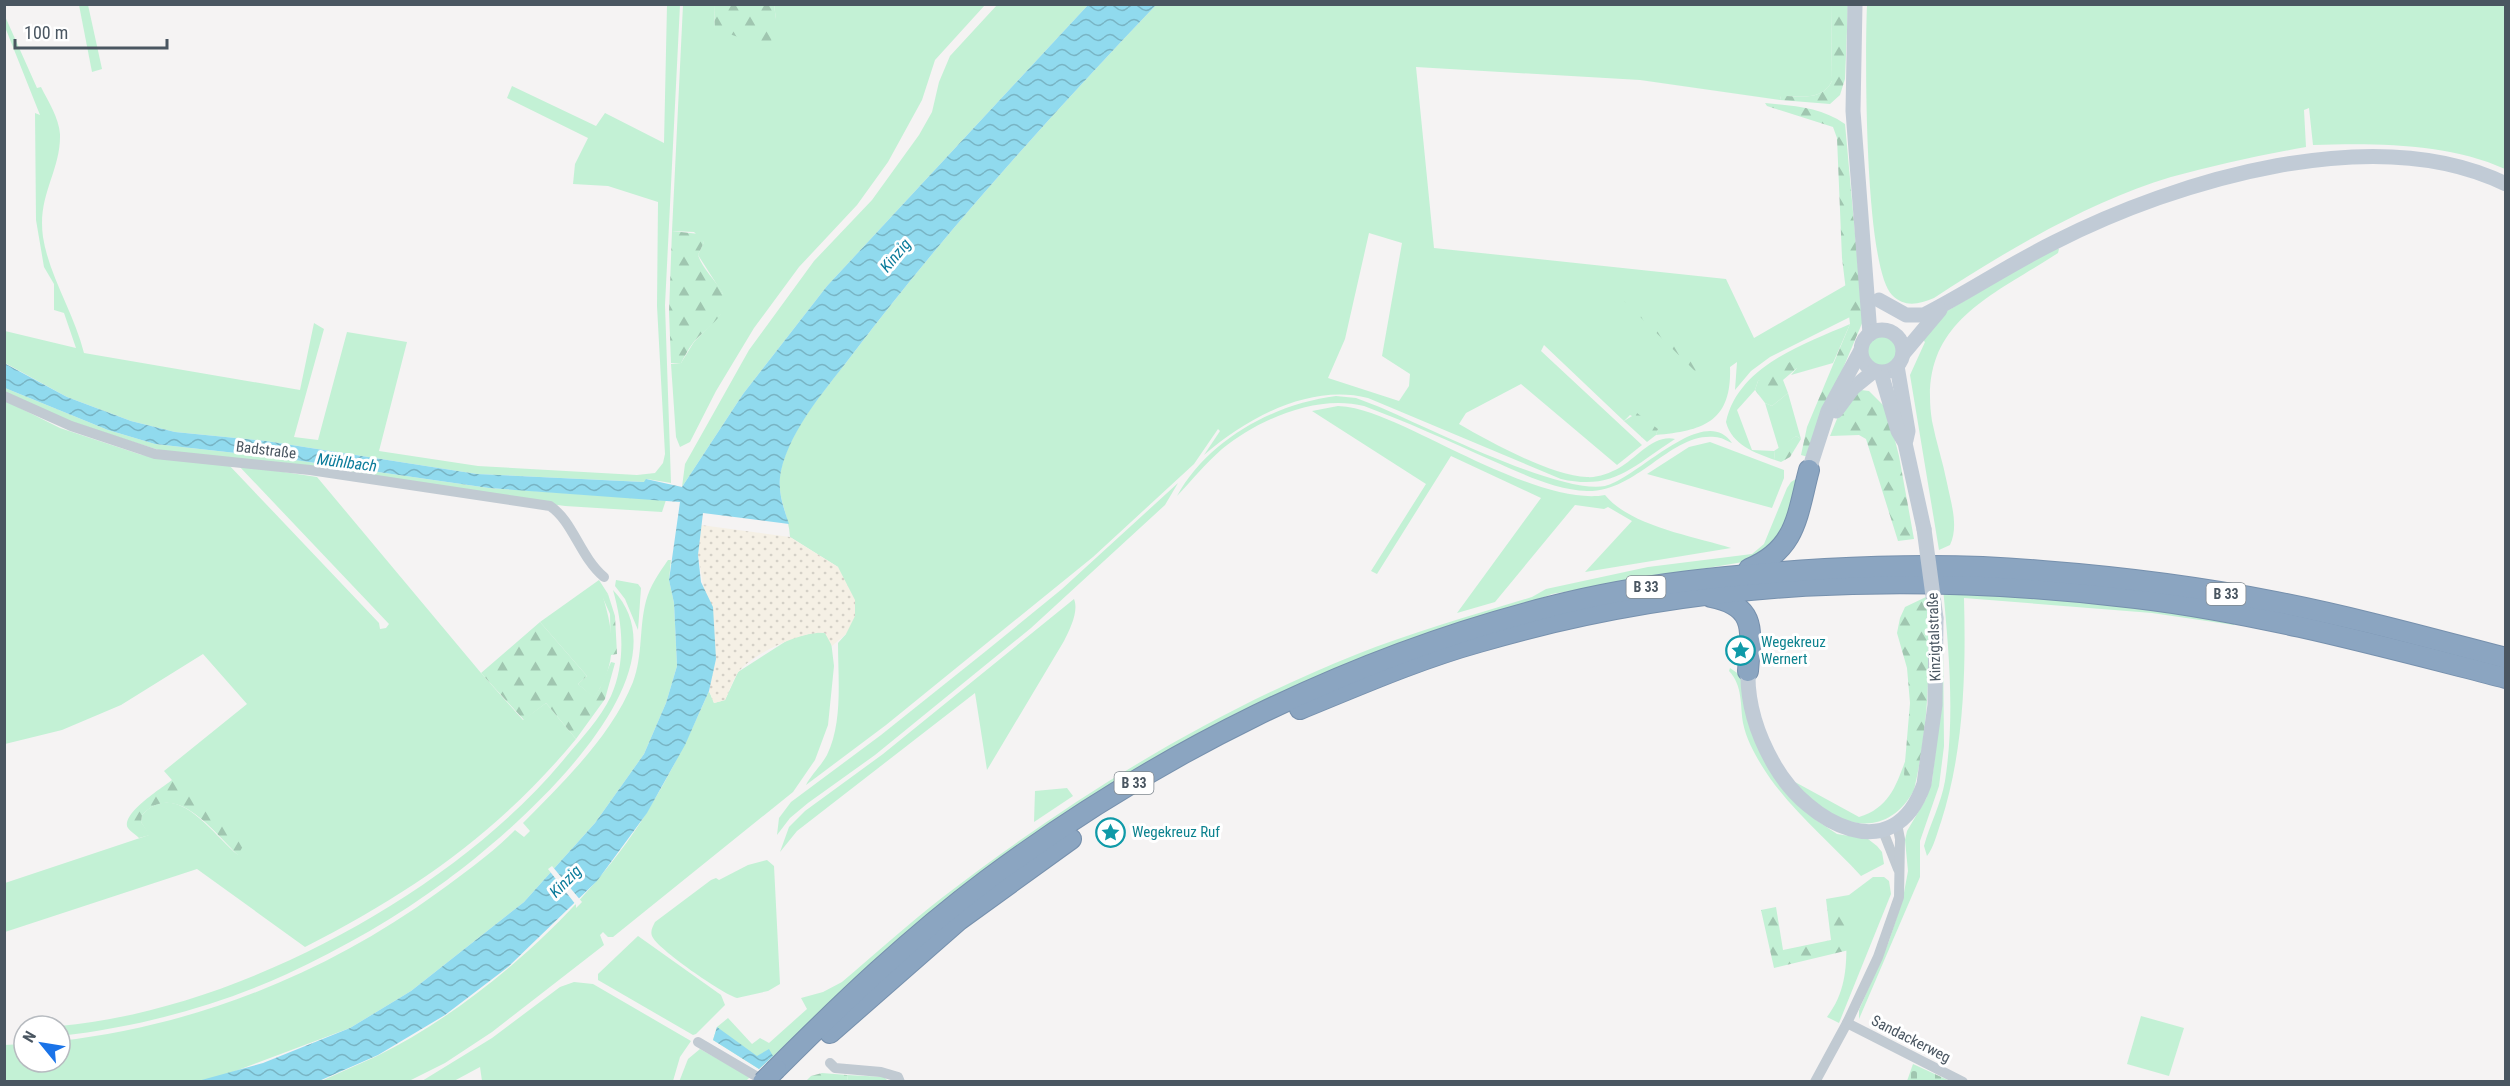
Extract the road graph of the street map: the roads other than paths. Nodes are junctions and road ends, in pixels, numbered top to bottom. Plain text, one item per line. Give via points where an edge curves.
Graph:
1 (1855, 4) edge
2 (2505, 184) edge
3 (1866, 264) junction
4 (1879, 300) junction
5 (1947, 303) junction
6 (1924, 315) junction
7 (1890, 332) junction
8 (1870, 334) junction
9 (1860, 352) junction
10 (1900, 360) junction
11 (1878, 372) junction
12 (1853, 388) junction
13 (1888, 395) junction
14 (4, 396) edge
15 (1905, 443) junction
16 (1809, 470) junction
17 (1737, 574) junction
18 (604, 578) dead end
19 (1699, 594) junction
20 (2505, 658) edge
21 (1748, 671) joint
22 (2505, 678) edge
23 (1897, 824) junction
24 (1883, 831) junction
25 (1899, 871) junction
26 (1847, 1023) junction
27 (698, 1042) dead end
28 (830, 1064) dead end
29 (774, 1078) edge
30 (900, 1082) edge
31 (1815, 1082) edge
32 (1963, 1082) edge

1 - 3 street via 1853,111
2 - 5 street via 2458,168 2396,158 2311,160 2262,168 2193,186 2105,219 2036,251
3 - 4 street
3 - 8 street
4 - 6 street via 1906,315
4 - 7 street
5 - 6 street
5 - 10 street
6 - 7 street
7 - 8 street
7 - 10 street via 1901,342
8 - 9 street
9 - 11 street via 1864,364
9 - 16 street via 1828,411
10 - 11 street
10 - 15 street, Kinzigtalstraße via 1908,430
11 - 12 street
11 - 13 street, Kinzigtalstraße
12 - 13 street via 1868,384
12 - 16 street via 1829,425 1823,459 1816,469
13 - 15 street, Kinzigtalstraße
14 - 18 street, Badstraße via 62,422 155,454 310,470 550,506 560,512 582,553
15 - 23 street, Kinzigtalstraße, bridge via 1924,529 1936,618 1935,705 1927,773 1920,796
16 - 17 highway, B 33 via 1795,525 1784,548 1770,561
17 - 20 highway, B 33 via 1887,566 2036,570 2115,578 2277,602
17 - 29 highway, B 33 via 1611,594 1498,621 1374,662 1230,729 1144,777 987,880 864,982
19 - 21 highway via 1724,599 1749,618
19 - 22 highway, B 33 via 1784,585 1882,582 1991,585 2127,597 2313,630
19 - 29 highway, B 33 via 1592,614 1477,642 1375,678 1225,746 1099,819 993,895
21 - 24 street via 1747,695 1776,768 1830,822 1848,830
23 - 24 street, Kinzigtalstraße
23 - 25 street
24 - 25 street
25 - 26 street via 1899,897 1878,957
26 - 31 street
26 - 32 street, Sandackerweg
27 - 29 street
28 - 30 street via 835,1068 881,1072 898,1077

